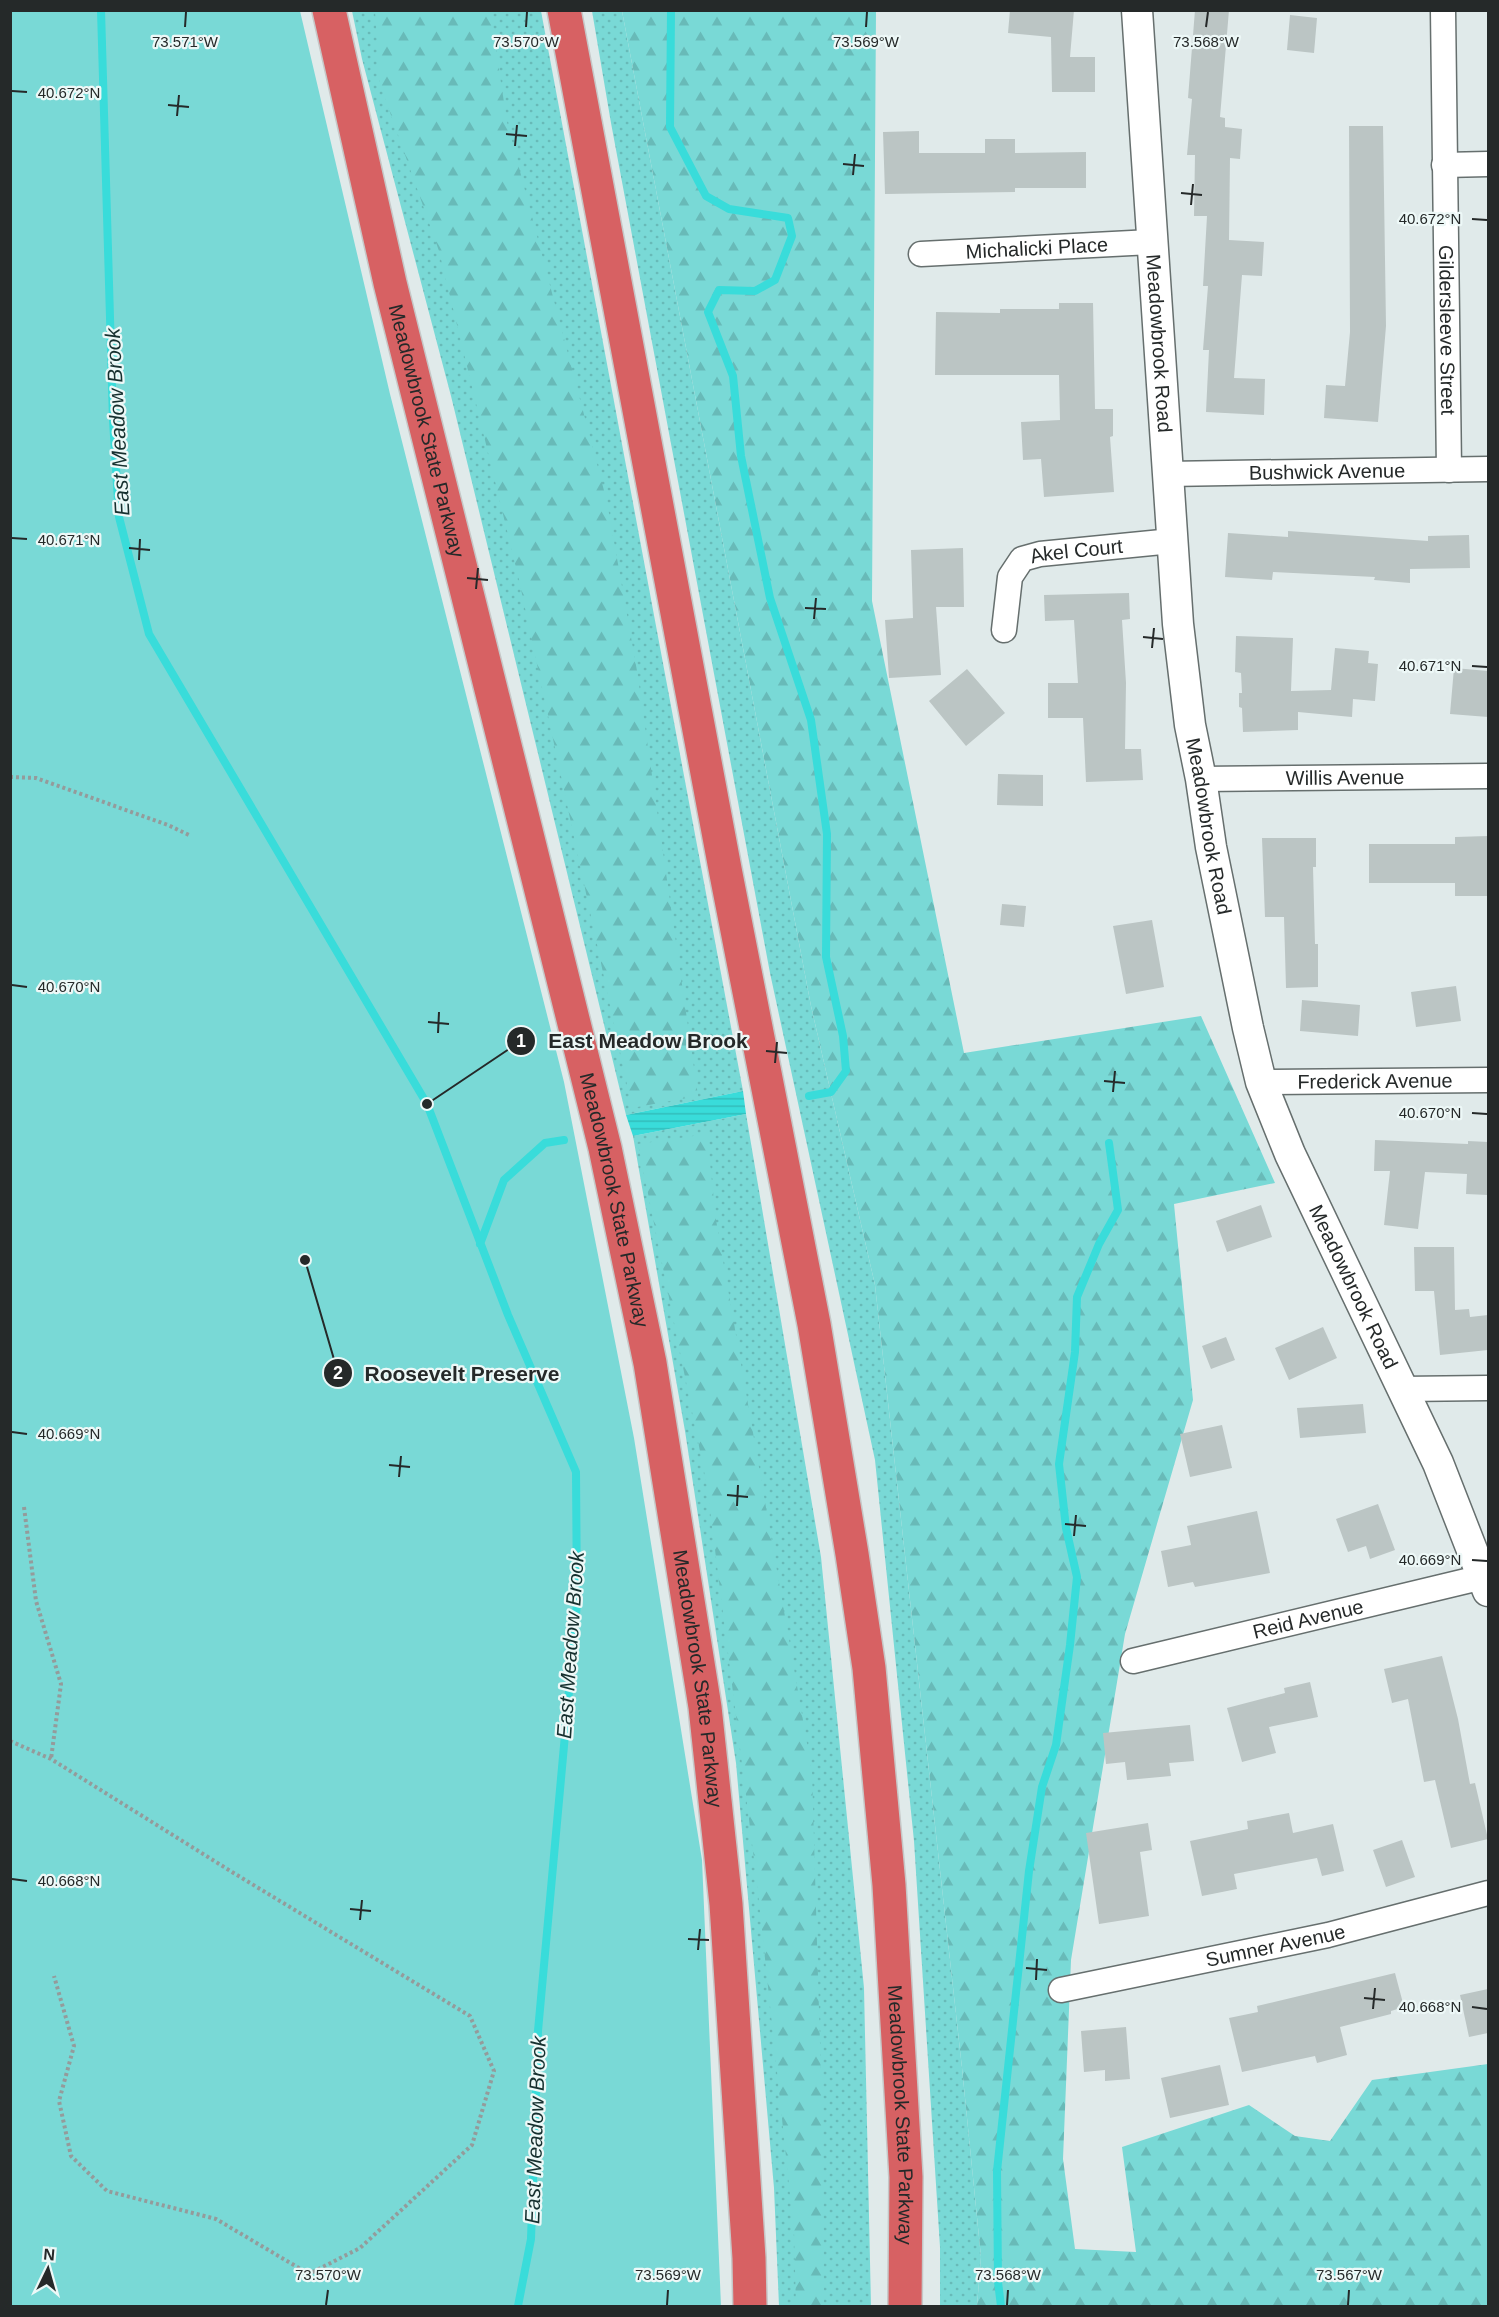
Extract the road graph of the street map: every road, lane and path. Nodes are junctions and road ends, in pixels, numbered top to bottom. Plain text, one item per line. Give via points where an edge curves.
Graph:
1 (329, 10) edge
2 (564, 10) edge
3 (1137, 10) edge
4 (1443, 10) edge
5 (1488, 164) edge
6 (1444, 165) junction
7 (1151, 242) junction
8 (921, 254) dead end
9 (1488, 469) edge
10 (1449, 470) junction
11 (1167, 474) junction
12 (1172, 541) junction
13 (1004, 630) dead end
14 (1488, 776) edge
15 (10, 777) edge
16 (1201, 780) junction
17 (191, 836) dead end
18 (1488, 1080) edge
19 (1261, 1083) junction
20 (1488, 1388) edge
21 (1402, 1389) junction
22 (24, 1507) dead end
23 (1486, 1584) edge
24 (1133, 1660) dead end
25 (10, 1741) edge
26 (51, 1759) junction
27 (1488, 1893) edge
28 (54, 1976) dead end
29 (1060, 1990) dead end
30 (750, 2307) edge
31 (905, 2307) edge

1 - 30 highway, Meadowbrook State Parkway via 390,283 605,1148 650,1363 705,1707 726,1916
2 - 31 highway, Meadowbrook State Parkway via 814,1324 856,1577 869,1668 889,1885 906,2177
3 - 7 street, Meadowbrook Road
4 - 6 street, Gildersleeve Street
5 - 6 street
6 - 10 street, Gildersleeve Street
7 - 8 street, Michalicki Place
7 - 11 street, Meadowbrook Road
9 - 10 street, Bushwick Avenue
10 - 11 street, Bushwick Avenue
11 - 12 street, Meadowbrook Road
12 - 13 street, Akel Court via 1022,559 1010,577
12 - 16 street, Meadowbrook Road via 1187,703
14 - 16 street, Willis Avenue
15 - 17 path via 36,778
16 - 19 street, Meadowbrook Road via 1211,846
18 - 19 street, Frederick Avenue
19 - 21 street, Meadowbrook Road via 1290,1154
20 - 21 street
21 - 23 street, Meadowbrook Road via 1438,1463
22 - 26 path via 36,1601 61,1684
23 - 24 street, Reid Avenue
25 - 26 path
26 - 28 path via 470,2016 494,2071 472,2145 360,2248 309,2274 216,2219 107,2191 71,2156 59,2101 74,2046
27 - 29 street, Sumner Avenue via 1328,1935

